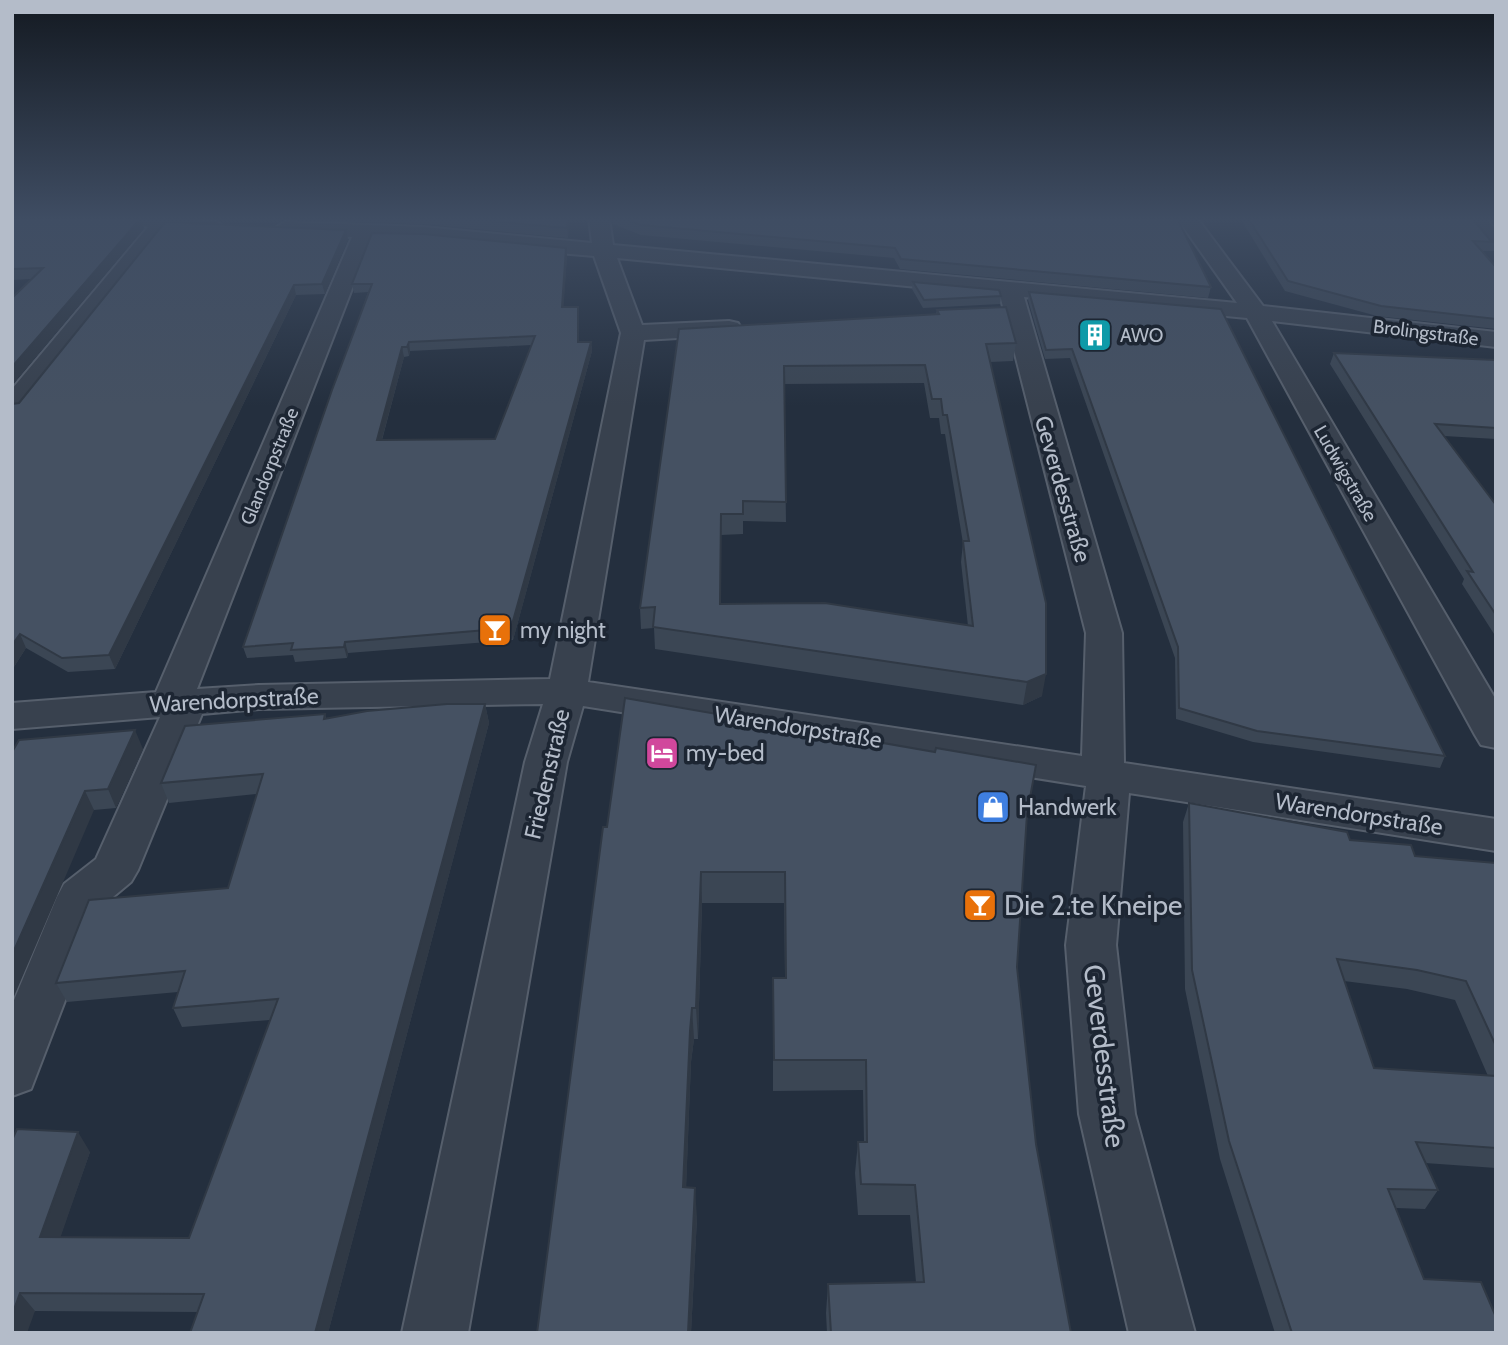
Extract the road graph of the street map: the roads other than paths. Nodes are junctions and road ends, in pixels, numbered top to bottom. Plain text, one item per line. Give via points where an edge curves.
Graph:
1 (106, 281) edge
2 (345, 281) edge
3 (614, 281) edge
4 (883, 281) edge
5 (1232, 281) edge
6 (1004, 305) junction
7 (1255, 312) junction
8 (756, 326) edge
9 (633, 333) junction
10 (1496, 340) edge
11 (12, 407) edge
12 (567, 691) junction
13 (179, 701) junction
14 (12, 716) edge
15 (1496, 735) edge
16 (1106, 774) junction
17 (1496, 835) edge
18 (12, 1072) edge
19 (435, 1333) edge
20 (1162, 1333) edge

1 - 11 street
2 - 13 street, Glandorpstraße
3 - 9 street
4 - 6 street, Brolingstraße
5 - 7 street, Ludwigstraße
6 - 7 street, Brolingstraße
6 - 16 street, Geverdesstraße via 1104,633
7 - 10 street, Brolingstraße
7 - 15 street, Ludwigstraße
8 - 9 street
9 - 12 street, Friedenstraße
12 - 13 street, Warendorpstraße
12 - 16 street, Warendorpstraße
12 - 19 street, Friedenstraße via 546,762
13 - 14 street, Warendorpstraße
13 - 18 street, Glandorpstraße via 115,870 81,897
16 - 17 street, Warendorpstraße
16 - 20 street, Geverdesstraße via 1091,945 1107,1114

